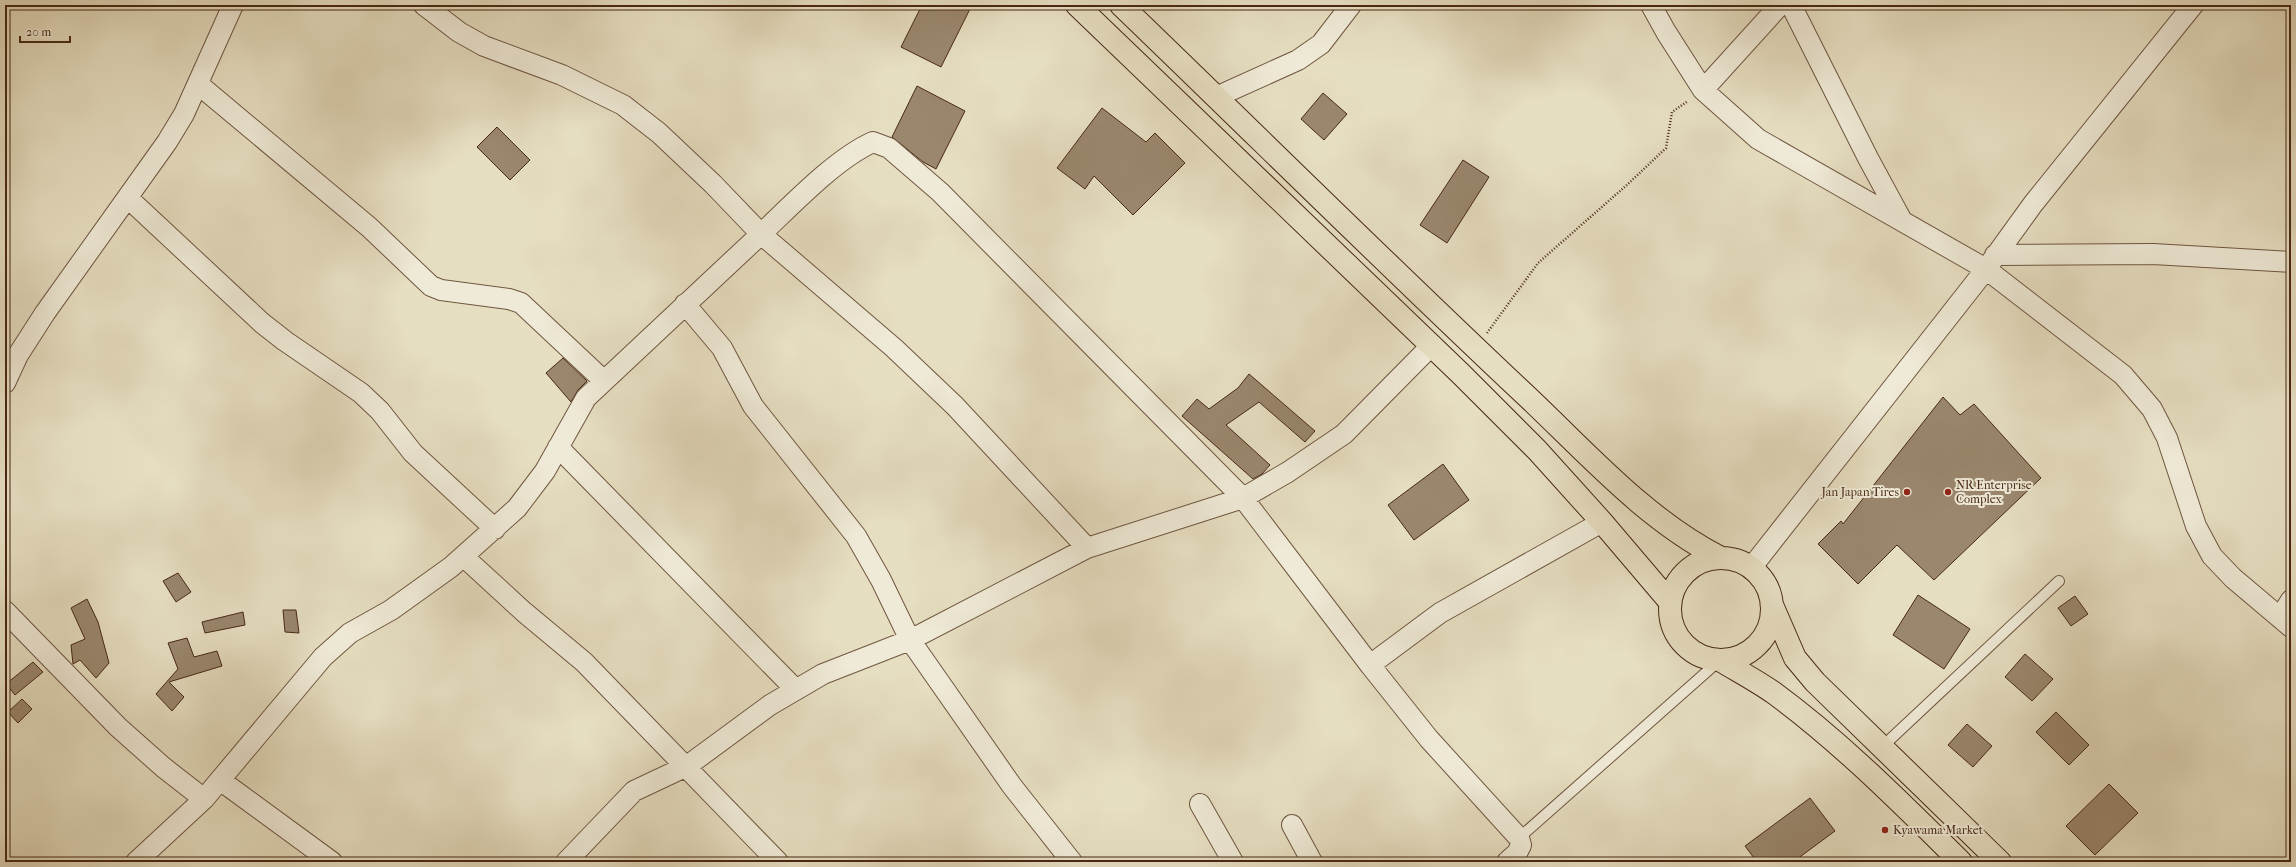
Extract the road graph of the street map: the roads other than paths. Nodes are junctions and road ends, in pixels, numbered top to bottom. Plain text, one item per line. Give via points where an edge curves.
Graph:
1 (233, 5) edge
2 (424, 5) edge
3 (1077, 5) edge
4 (1120, 5) edge
5 (1352, 5) edge
6 (1651, 5) edge
7 (1780, 5) edge
8 (1791, 5) edge
9 (2193, 5) edge
10 (198, 84) junction
11 (1703, 90) junction
12 (1216, 97) junction
13 (128, 198) junction
14 (1901, 219) junction
15 (761, 234) junction
16 (1991, 262) junction
17 (2291, 262) edge
18 (685, 304) junction
19 (1432, 345) junction
20 (603, 380) junction
21 (5, 383) edge
22 (558, 447) junction
23 (1243, 498) junction
24 (1602, 522) junction
25 (495, 529) junction
26 (1087, 548) junction
27 (464, 557) junction
28 (1721, 558) junction
29 (1751, 568) junction
30 (2059, 581) dead end
31 (2291, 600) edge
32 (1670, 602) junction
33 (1772, 605) junction
34 (5, 610) edge
35 (2285, 623) edge
36 (910, 640) junction
37 (1720, 660) junction
38 (1370, 665) junction
39 (795, 689) junction
40 (1882, 747) junction
41 (687, 766) junction
42 (220, 780) junction
43 (204, 799) junction
44 (1200, 804) dead end
45 (1292, 825) dead end
46 (1517, 854) edge
47 (578, 858) edge
48 (136, 862) edge
49 (332, 862) edge
50 (778, 862) edge
51 (1072, 862) edge
52 (1233, 862) edge
53 (1312, 862) edge
54 (1961, 862) edge
55 (2000, 862) edge

1 - 10 street
2 - 15 street via 459,32 484,46 562,75 623,105 659,133
3 - 19 highway
4 - 12 highway
5 - 12 street via 1321,44 1298,60
6 - 11 street
7 - 11 street
8 - 14 street
9 - 16 street via 2033,204
10 - 13 street via 167,142
10 - 20 street via 369,226 431,286 441,290 509,299 521,303
11 - 14 street via 1758,139
12 - 28 highway via 1631,495 1690,542
13 - 21 street via 45,314 18,355
13 - 25 street via 262,323 361,393 380,411 413,453
14 - 16 street
15 - 18 street
15 - 23 street via 864,146 873,142 881,143 910,164 940,192
15 - 26 street via 894,348 955,406
16 - 17 street via 2153,254
16 - 29 street
16 - 35 street via 2137,390 2152,409 2167,438 2203,543 2233,578
18 - 20 street
18 - 36 street via 722,348 753,406 856,536
19 - 23 street via 1344,434
19 - 24 highway via 1537,450
20 - 22 street via 586,398
22 - 25 street via 532,488
22 - 39 street
23 - 26 street
23 - 38 street
24 - 32 highway
24 - 38 street via 1440,613
25 - 27 street
26 - 36 street
27 - 41 street via 584,662
27 - 42 street via 391,610 350,633 328,652
28 - 29 highway via 1732,559
28 - 32 highway via 1700,562 1691,567 1676,584
29 - 33 highway via 1763,581
30 - 40 lane
31 - 35 street
32 - 37 highway via 1672,623 1682,642 1699,655
33 - 37 highway via 1769,627 1758,645 1740,657
33 - 40 highway via 1795,658 1815,682
34 - 43 street via 118,727
36 - 39 street via 823,674
36 - 51 street via 1012,786
37 - 46 lane
37 - 54 highway via 1773,692 1823,733 1885,787
38 - 46 street
39 - 41 street
40 - 55 highway
41 - 47 street via 634,791
41 - 50 street
42 - 43 street
42 - 49 street
43 - 48 street
44 - 52 street
45 - 53 street

